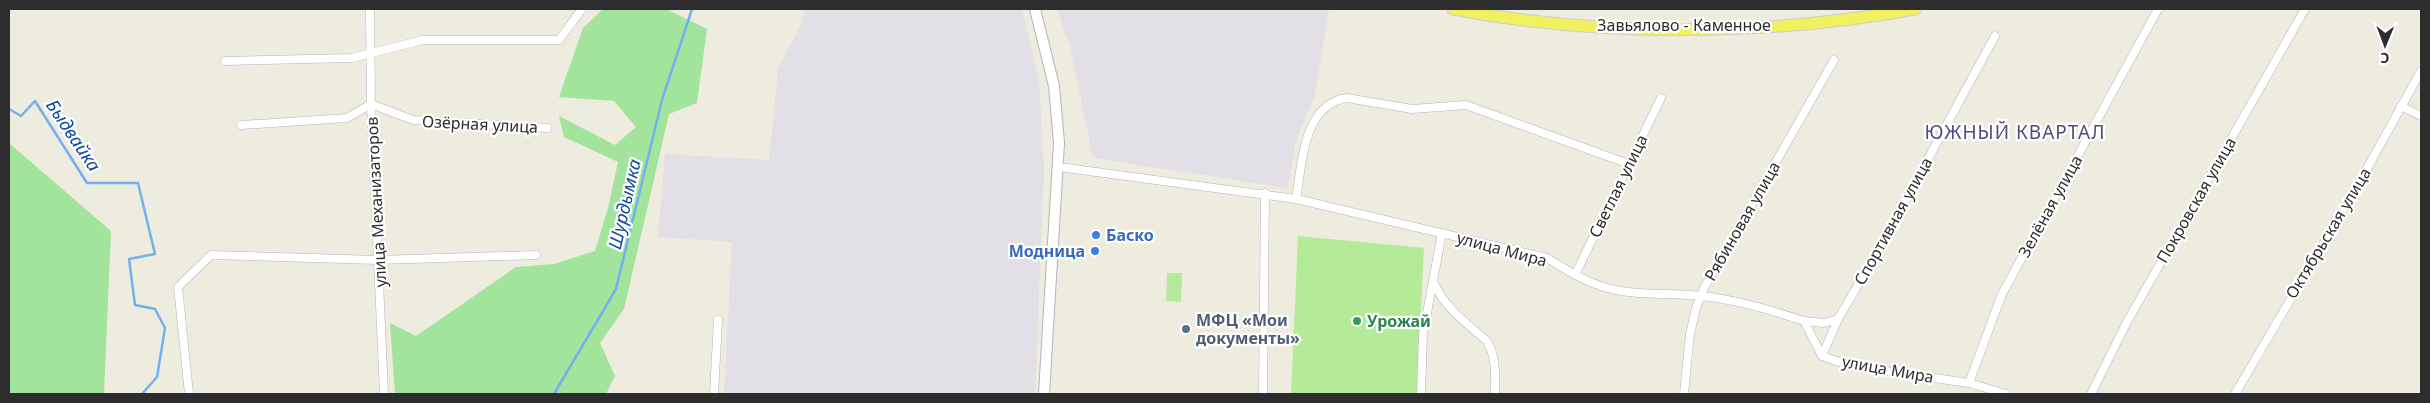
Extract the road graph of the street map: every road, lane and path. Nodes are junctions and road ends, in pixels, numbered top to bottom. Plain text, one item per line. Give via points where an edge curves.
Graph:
1 (370, 9) edge
2 (582, 9) edge
3 (1035, 9) edge
4 (1453, 9) edge
5 (1916, 9) edge
6 (2158, 9) edge
7 (2304, 9) edge
8 (1995, 36) dead end
9 (370, 54) junction
10 (1834, 60) dead end
11 (225, 61) dead end
12 (2421, 71) edge
13 (1661, 98) dead end
14 (371, 104) junction
15 (2401, 106) junction
16 (2421, 116) edge
17 (241, 124) dead end
18 (546, 128) dead end
19 (1629, 164) junction
20 (1060, 166) junction
21 (1265, 193) junction
22 (1296, 198) junction
23 (1442, 233) junction
24 (536, 254) dead end
25 (378, 260) junction
26 (1575, 275) junction
27 (1434, 283) junction
28 (1701, 296) junction
29 (1838, 319) junction
30 (718, 320) dead end
31 (1804, 321) junction
32 (1822, 356) junction
33 (1969, 383) junction
34 (189, 394) edge
35 (384, 394) edge
36 (714, 394) edge
37 (1044, 394) edge
38 (1263, 394) edge
39 (1422, 394) edge
40 (1495, 394) edge
41 (1684, 394) edge
42 (2006, 394) edge
43 (2091, 394) edge
44 (2236, 394) edge

1 - 9 street, улица Механизаторов
2 - 9 street via 559,40 423,40
3 - 20 street via 1054,86
4 - 5 main road, Завьялово - Каменное via 1570,24 1694,28 1814,22
6 - 33 street, Зелёная улица via 2002,294
7 - 43 street, Покровская улица via 2127,322
8 - 29 street, Спортивная улица
9 - 11 street via 352,58
9 - 14 street, улица Механизаторов
10 - 28 street, Рябиновая улица
12 - 15 street, Октябрьская улица
13 - 19 street, Светлая улица
14 - 17 street via 347,118
14 - 18 street, Озёрная улица via 413,120
14 - 25 street, улица Механизаторов
15 - 16 street
15 - 44 street, Октябрьская улица
19 - 22 street via 1466,105 1412,109 1347,98 1328,104 1316,117 1304,154
19 - 26 street, Светлая улица
20 - 21 street, улица Мира
20 - 37 street
21 - 22 street, улица Мира
21 - 38 street
22 - 23 street, улица Мира
23 - 26 street, улица Мира via 1547,258
23 - 27 street
24 - 25 street
25 - 34 street via 211,255 178,287
25 - 35 street, улица Механизаторов
26 - 28 street, улица Мира via 1598,286 1625,292
27 - 39 street via 1424,334
27 - 40 street via 1450,308 1491,346
28 - 31 street, улица Мира via 1763,308
28 - 41 street, Рябиновая улица via 1690,334
29 - 31 street via 1824,323
29 - 32 street, Спортивная улица
30 - 36 street
31 - 32 street, улица Мира
32 - 33 street, улица Мира via 1851,366
33 - 42 street, улица Мира

